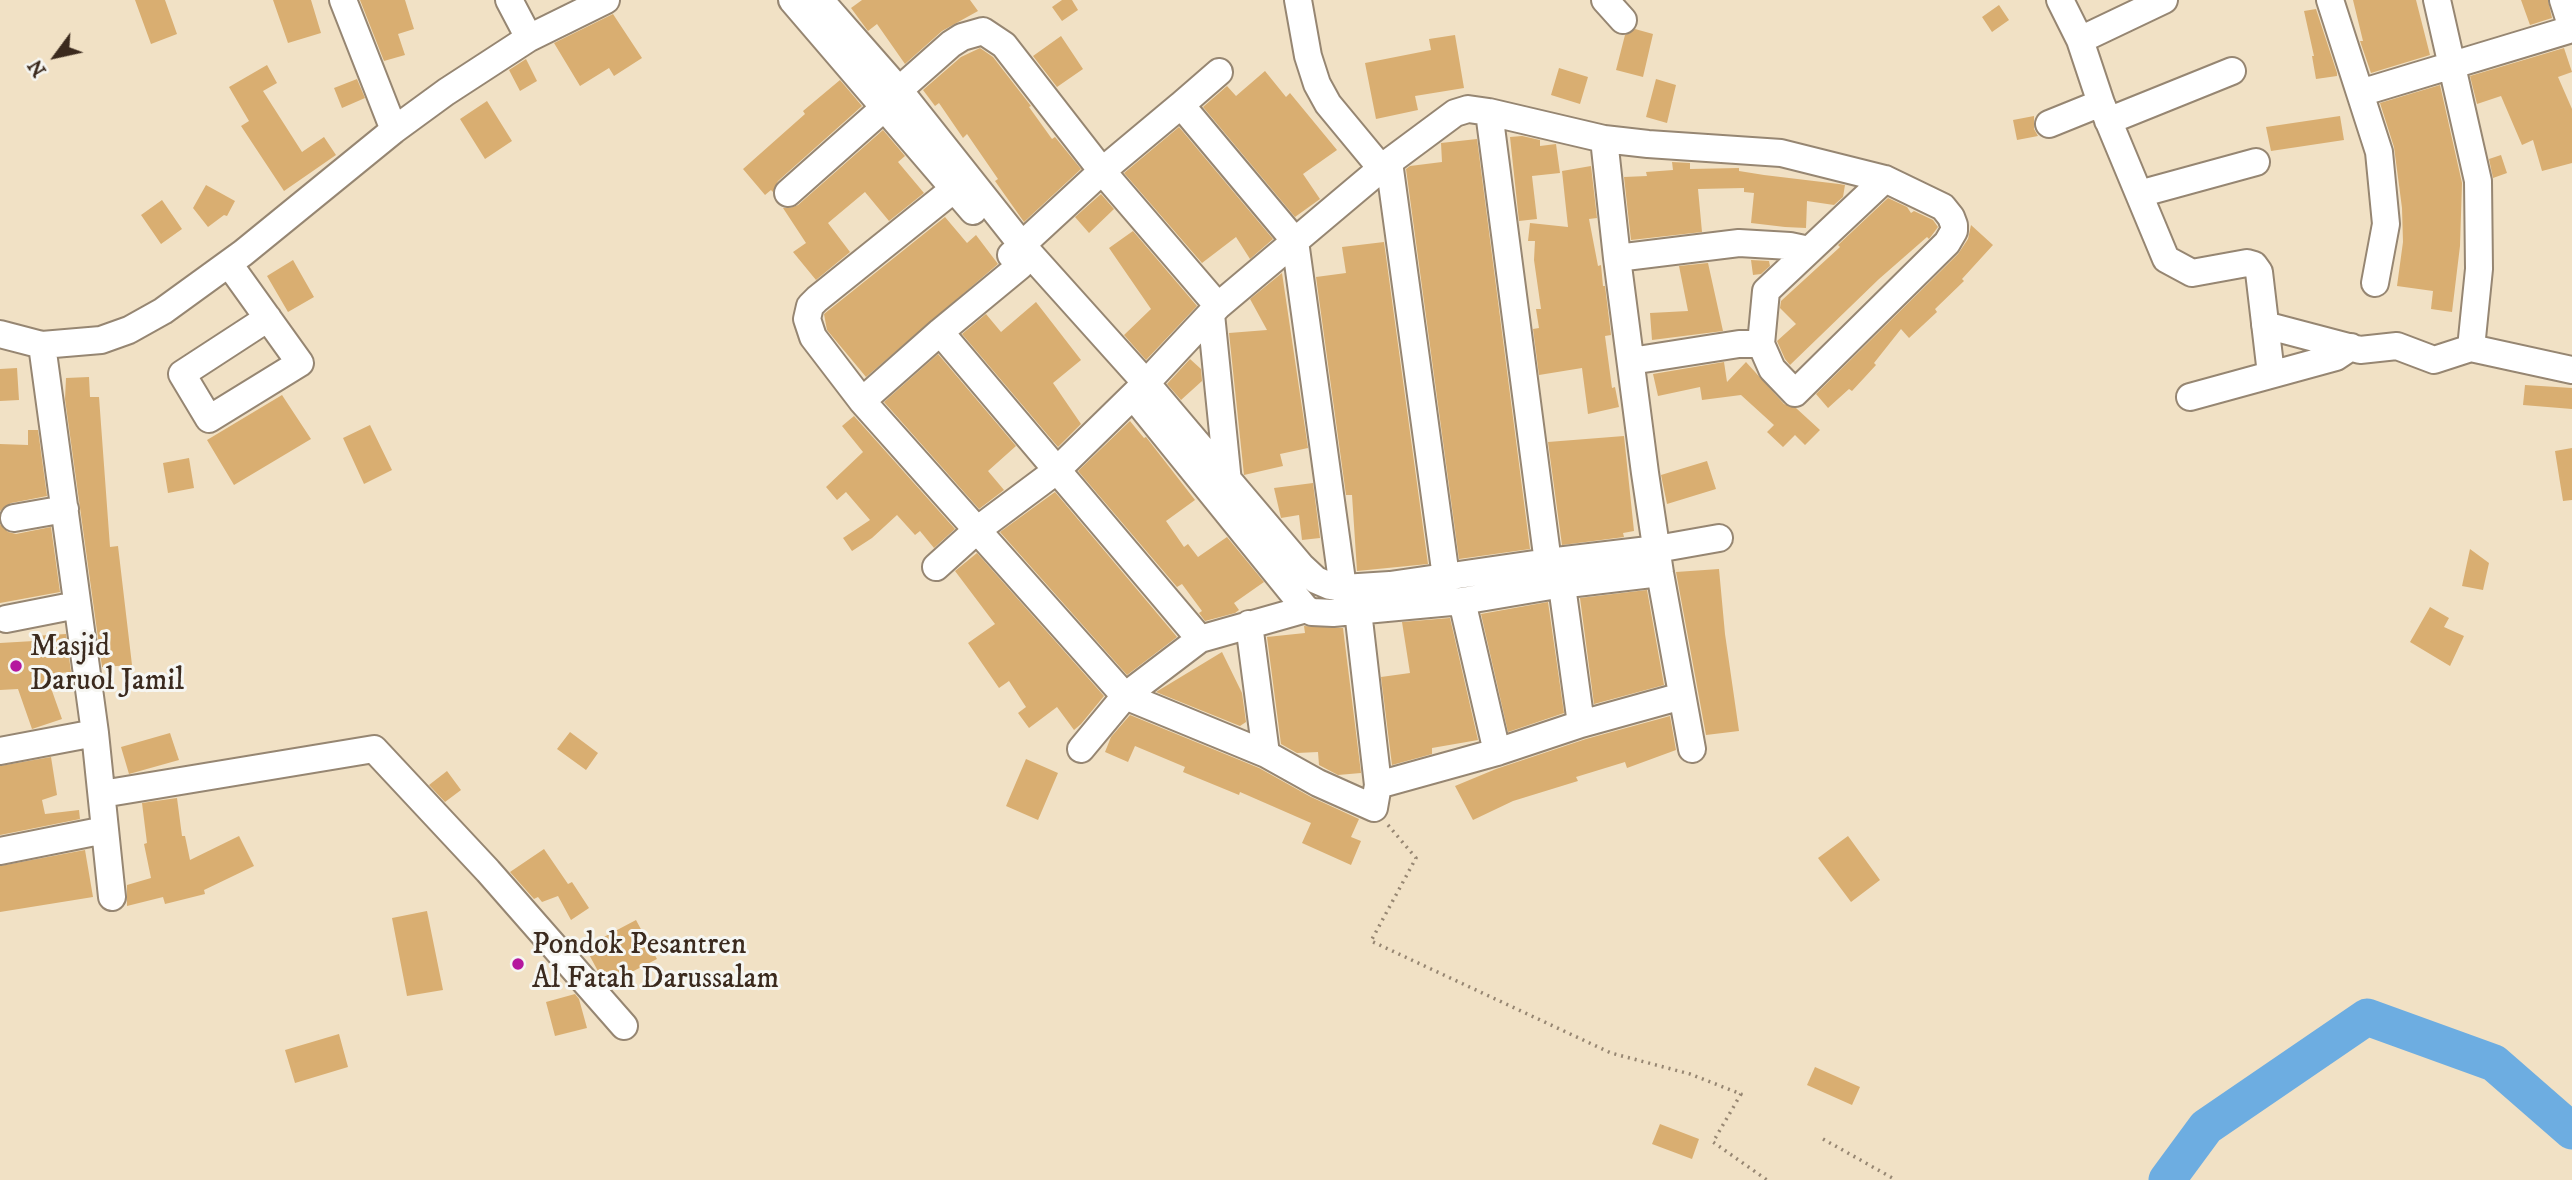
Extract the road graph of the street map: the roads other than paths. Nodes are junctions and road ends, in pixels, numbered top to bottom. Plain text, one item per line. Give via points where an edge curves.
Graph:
1 (343, 0) edge
2 (509, 0) edge
3 (606, 0) edge
4 (792, 0) edge
5 (1298, 0) edge
6 (1605, 0) edge
7 (2060, 0) edge
8 (2164, 0) edge
9 (2330, 0) edge
10 (2437, 0) edge
11 (2563, 0) edge
12 (825, 8) edge
13 (1623, 20) dead end
14 (2572, 28) edge
15 (529, 38) junction
16 (2080, 40) junction
17 (2451, 65) junction
18 (2232, 71) dead end
19 (1219, 72) dead end
20 (2360, 93) junction
21 (892, 99) junction
22 (1181, 105) junction
23 (1489, 112) junction
24 (2105, 112) junction
25 (2049, 124) dead end
26 (394, 130) junction
27 (1604, 139) junction
28 (2256, 162) dead end
29 (1385, 165) junction
30 (1102, 171) junction
31 (1885, 179) junction
32 (954, 189) junction
33 (788, 193) dead end
34 (2139, 194) junction
35 (1295, 241) junction
36 (1809, 250) junction
37 (1018, 255) junction
38 (1617, 258) junction
39 (229, 264) junction
40 (2375, 283) dead end
41 (1214, 310) junction
42 (268, 318) dead end
43 (2265, 325) junction
44 (940, 332) junction
45 (0, 334) edge
46 (1761, 344) junction
47 (42, 345) junction
48 (2351, 347) junction
49 (2471, 348) junction
50 (1631, 362) junction
51 (2572, 370) edge
52 (2271, 374) junction
53 (1139, 390) junction
54 (2190, 397) dead end
55 (862, 401) junction
56 (1056, 471) junction
57 (1228, 482) junction
58 (65, 509) junction
59 (14, 518) dead end
60 (977, 530) junction
61 (1718, 538) dead end
62 (1659, 561) junction
63 (936, 567) dead end
64 (1446, 577) junction
65 (1554, 578) junction
66 (1343, 588) junction
67 (1462, 601) junction
68 (77, 604) junction
69 (1306, 609) junction
70 (1358, 611) junction
71 (5, 619) dead end
72 (1249, 624) junction
73 (1200, 639) junction
74 (1125, 696) junction
75 (1682, 696) junction
76 (1581, 724) junction
77 (95, 733) junction
78 (1081, 749) dead end
79 (1692, 749) dead end
80 (0, 751) edge
81 (1497, 752) junction
82 (1266, 754) junction
83 (102, 794) junction
84 (1376, 797) junction
85 (105, 830) junction
86 (0, 850) edge
87 (112, 897) dead end
88 (624, 1026) dead end

1 - 26 street
2 - 15 street
3 - 15 street
4 - 12 street
5 - 29 street via 1317,84 1328,104
6 - 13 street
7 - 16 street
8 - 16 street
9 - 20 street
10 - 17 street
11 - 14 street
12 - 21 street
14 - 17 street
15 - 26 street
16 - 24 street
17 - 20 street
17 - 49 street via 2479,181 2479,269
18 - 24 street
19 - 22 street
20 - 40 street via 2379,152 2386,224
21 - 30 street via 951,44 983,31 1004,45
21 - 32 street
21 - 33 street
21 - 37 street
22 - 30 street
22 - 35 street
23 - 27 street
23 - 29 street via 1468,109 1455,113
23 - 65 street
24 - 25 street
24 - 34 street
26 - 39 street
27 - 31 street via 1781,153
27 - 38 street
28 - 34 street
29 - 35 street
29 - 64 street
30 - 37 street
30 - 41 street
31 - 36 street
31 - 46 street via 1943,206 1954,225 1947,243 1795,393 1772,369
32 - 37 street
32 - 55 street via 810,306 807,320 813,337
34 - 43 street via 2166,259 2178,267 2192,273 2247,262 2254,265 2259,272
35 - 41 street
35 - 66 street
36 - 38 street via 1739,243
36 - 46 street via 1766,291
37 - 44 street
37 - 53 street via 1108,364
38 - 50 street
39 - 42 street
39 - 47 street via 129,330 101,340
41 - 53 street
41 - 57 street
43 - 48 street
43 - 52 street
44 - 55 street
44 - 56 street
45 - 47 street
46 - 50 street
47 - 58 street
48 - 49 street via 2398,346 2434,360
48 - 52 street via 2336,358
49 - 51 street
50 - 62 street
52 - 54 street
53 - 56 street
53 - 57 street
53 - 69 street
55 - 60 street
56 - 60 street
56 - 73 street
57 - 66 street via 1301,566 1317,580
58 - 59 street
58 - 68 street
60 - 63 street
60 - 74 street
61 - 62 street
62 - 65 street
62 - 75 street
64 - 65 street
64 - 66 street
65 - 67 street
65 - 76 street
67 - 70 street
67 - 81 street
68 - 71 street
68 - 77 street
69 - 70 street
69 - 72 street
70 - 84 street
72 - 73 street
72 - 82 street
73 - 74 street
74 - 78 street
74 - 82 street
75 - 76 street
75 - 79 street
76 - 81 street
77 - 80 street
77 - 83 street
81 - 84 street
82 - 84 street via 1318,783
83 - 85 street
83 - 88 street via 374,749
85 - 86 street
85 - 87 street

